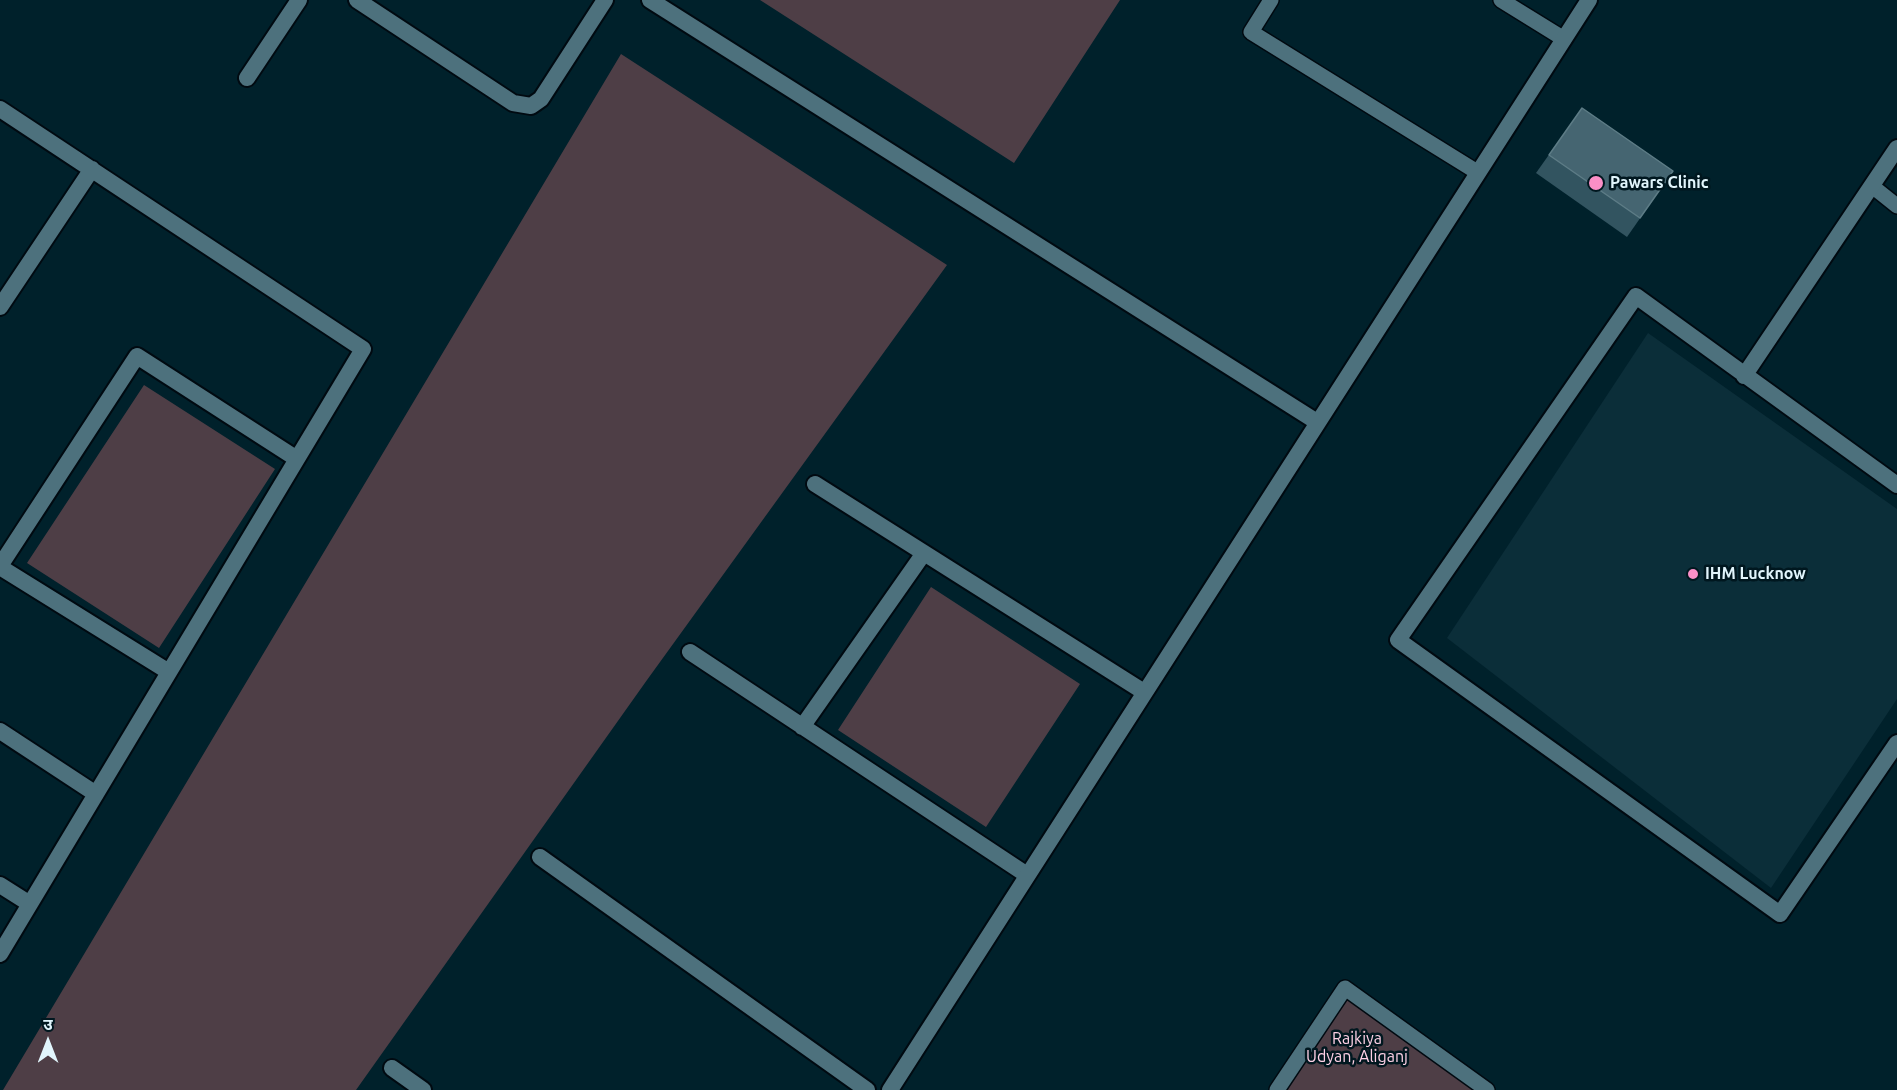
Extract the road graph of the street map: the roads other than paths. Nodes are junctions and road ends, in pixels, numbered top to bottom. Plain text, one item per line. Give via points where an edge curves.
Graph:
1 (299, 0) edge
2 (357, 0) edge
3 (605, 0) edge
4 (650, 0) edge
5 (1271, 0) edge
6 (1501, 0) edge
7 (1589, 0) edge
8 (1564, 39) junction
9 (247, 78) dead end
10 (0, 109) edge
11 (1897, 148) edge
12 (92, 169) junction
13 (1477, 171) junction
14 (1872, 186) junction
15 (1897, 206) edge
16 (0, 307) edge
17 (1744, 376) junction
18 (1317, 422) junction
19 (297, 459) junction
20 (815, 484) dead end
21 (1897, 485) edge
22 (924, 553) junction
23 (0, 566) edge
24 (690, 652) dead end
25 (169, 672) junction
26 (1144, 692) junction
27 (802, 727) junction
28 (0, 731) edge
29 (1897, 743) edge
30 (96, 794) junction
31 (540, 857) dead end
32 (1027, 875) junction
33 (0, 885) edge
34 (30, 904) junction
35 (0, 954) edge
36 (392, 1068) dead end
37 (423, 1090) edge
38 (867, 1090) edge
39 (890, 1090) edge
40 (1277, 1090) edge
41 (1487, 1090) edge

1 - 9 street
2 - 3 street via 513,103 531,106 541,99
4 - 18 street
5 - 13 lane via 1251,32
6 - 8 lane
7 - 8 street
8 - 13 street
10 - 12 street
11 - 14 street
12 - 16 street
12 - 19 street via 363,349
13 - 18 street
14 - 15 lane
14 - 17 street
17 - 21 street
17 - 29 street via 1636,296 1398,640 1780,914
18 - 26 street
19 - 23 street via 138,356
19 - 25 street
20 - 22 street
22 - 26 street
22 - 27 street
23 - 25 street
24 - 27 street
25 - 30 street
26 - 32 street
27 - 32 street
28 - 30 street
30 - 34 street
31 - 38 street
32 - 39 street
33 - 34 street
34 - 35 street
36 - 37 street
40 - 41 lane via 1345,988

